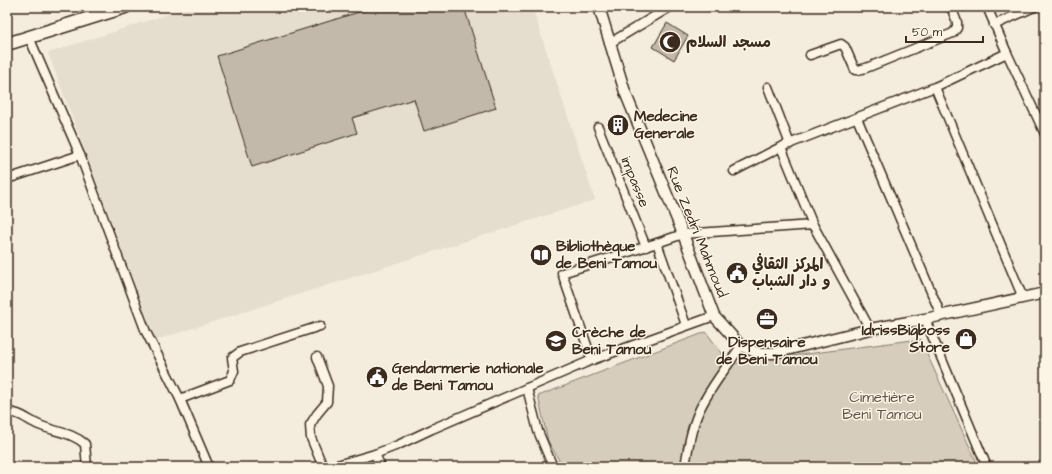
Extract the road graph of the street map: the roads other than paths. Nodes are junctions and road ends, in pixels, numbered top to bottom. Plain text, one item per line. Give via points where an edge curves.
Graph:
1 (125, 7) edge
2 (599, 7) edge
3 (670, 7) edge
4 (951, 7) edge
5 (987, 7) edge
6 (1034, 7) edge
7 (994, 25) junction
8 (29, 37) junction
9 (610, 43) junction
10 (7, 44) edge
11 (1007, 53) junction
12 (810, 55) dead end
13 (935, 87) junction
14 (768, 88) dead end
15 (857, 118) junction
16 (598, 127) dead end
17 (1045, 134) edge
18 (790, 144) junction
19 (781, 147) junction
20 (80, 155) junction
21 (734, 171) dead end
22 (7, 179) edge
23 (813, 225) junction
24 (683, 234) junction
25 (657, 243) junction
26 (646, 247) junction
27 (1045, 293) edge
28 (1023, 298) junction
29 (940, 314) junction
30 (714, 316) junction
31 (925, 319) junction
32 (686, 325) junction
33 (320, 326) dead end
34 (870, 329) junction
35 (741, 346) junction
36 (317, 357) dead end
37 (592, 360) junction
38 (527, 388) junction
39 (180, 399) junction
40 (7, 412) edge
41 (375, 454) junction
42 (87, 467) edge
43 (209, 467) edge
44 (323, 467) edge
45 (330, 467) edge
46 (381, 467) edge
47 (553, 467) edge
48 (685, 467) edge
49 (987, 467) edge

1 - 8 main road
2 - 9 street, Rue Zedri Mahmoud
3 - 9 street
4 - 12 street via 957,22 957,28 953,32 866,68 855,70 845,47 841,44
5 - 7 street
6 - 7 street
7 - 11 street
8 - 10 main road
8 - 20 street
9 - 24 street, Rue Zedri Mahmoud via 625,92
11 - 13 street
11 - 17 street
13 - 15 street
13 - 28 street
14 - 18 street
15 - 18 street
15 - 29 street
16 - 26 street, impasse
18 - 19 street
19 - 21 street
19 - 23 street
20 - 22 street
20 - 39 street via 146,332
23 - 24 street
23 - 34 street
24 - 25 street
24 - 30 street, Rue Zedri Mahmoud
25 - 26 street
25 - 32 street
26 - 37 street via 562,273
27 - 28 street, Rue Zedri Mahmoud
28 - 29 street, Rue Zedri Mahmoud
29 - 31 street, Rue Zedri Mahmoud
30 - 32 street
30 - 35 street, Rue Zedri Mahmoud
31 - 34 street, Rue Zedri Mahmoud
31 - 49 street
32 - 37 street
33 - 39 street via 240,352 232,358 234,371 230,380
34 - 35 street, Rue Zedri Mahmoud via 774,353 758,353
35 - 48 street via 700,410 691,432
36 - 44 street via 328,386 327,402 310,425 311,438
37 - 38 street
38 - 41 street
38 - 47 street via 538,431
39 - 43 street
40 - 42 street via 15,412 39,425 77,437 85,444
41 - 45 street
41 - 46 street

